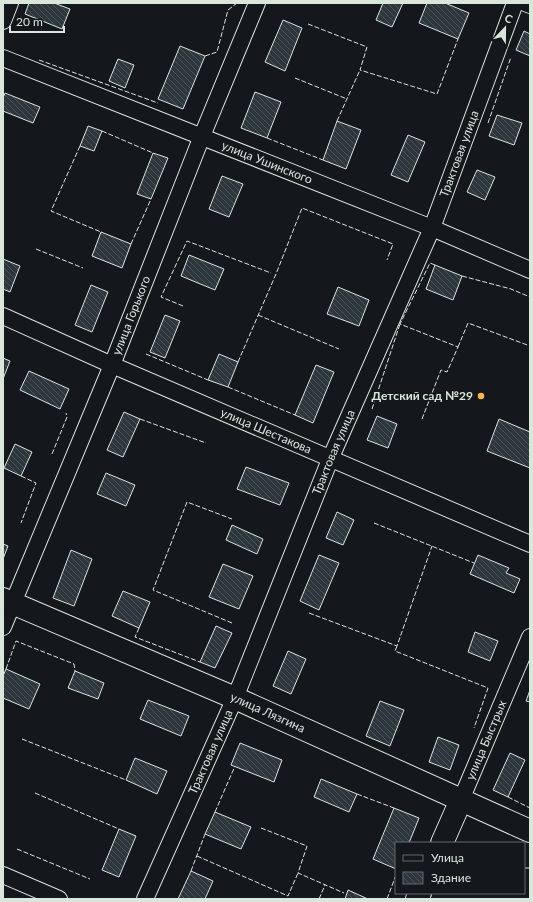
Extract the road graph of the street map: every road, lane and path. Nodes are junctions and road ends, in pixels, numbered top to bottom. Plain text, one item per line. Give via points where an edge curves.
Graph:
1 (10, 3) edge
2 (257, 3) edge
3 (515, 3) edge
4 (525, 3) edge
5 (530, 5) edge
6 (3, 21) edge
7 (3, 58) edge
8 (202, 136) junction
9 (432, 228) junction
10 (530, 270) edge
11 (3, 316) edge
12 (112, 365) junction
13 (331, 458) junction
14 (530, 544) edge
15 (8, 601) edge
16 (3, 627) edge
17 (530, 637) edge
18 (235, 698) junction
19 (461, 800) junction
20 (530, 831) edge
21 (442, 842) edge
22 (3, 875) edge
23 (59, 899) edge
24 (145, 899) edge

1 - 6 street
2 - 8 street, улица Горького
3 - 9 street, Трактовая улица
4 - 5 street
7 - 8 street, улица Ушинского
8 - 9 street, улица Ушинского
8 - 12 street, улица Горького
9 - 10 street, улица Ушинского
9 - 13 street, Трактовая улица
11 - 12 street, улица Шестакова
12 - 13 street, улица Шестакова
12 - 15 street, улица Горького
13 - 14 street, улица Шестакова
13 - 18 street, Трактовая улица
15 - 16 street, улица Горького
15 - 18 main road, улица Лязгина
17 - 19 street, улица Быстрых
18 - 19 main road, улица Лязгина
18 - 24 street, Трактовая улица
19 - 20 main road, улица Лязгина
19 - 21 main road, улица Быстрых
22 - 23 street

